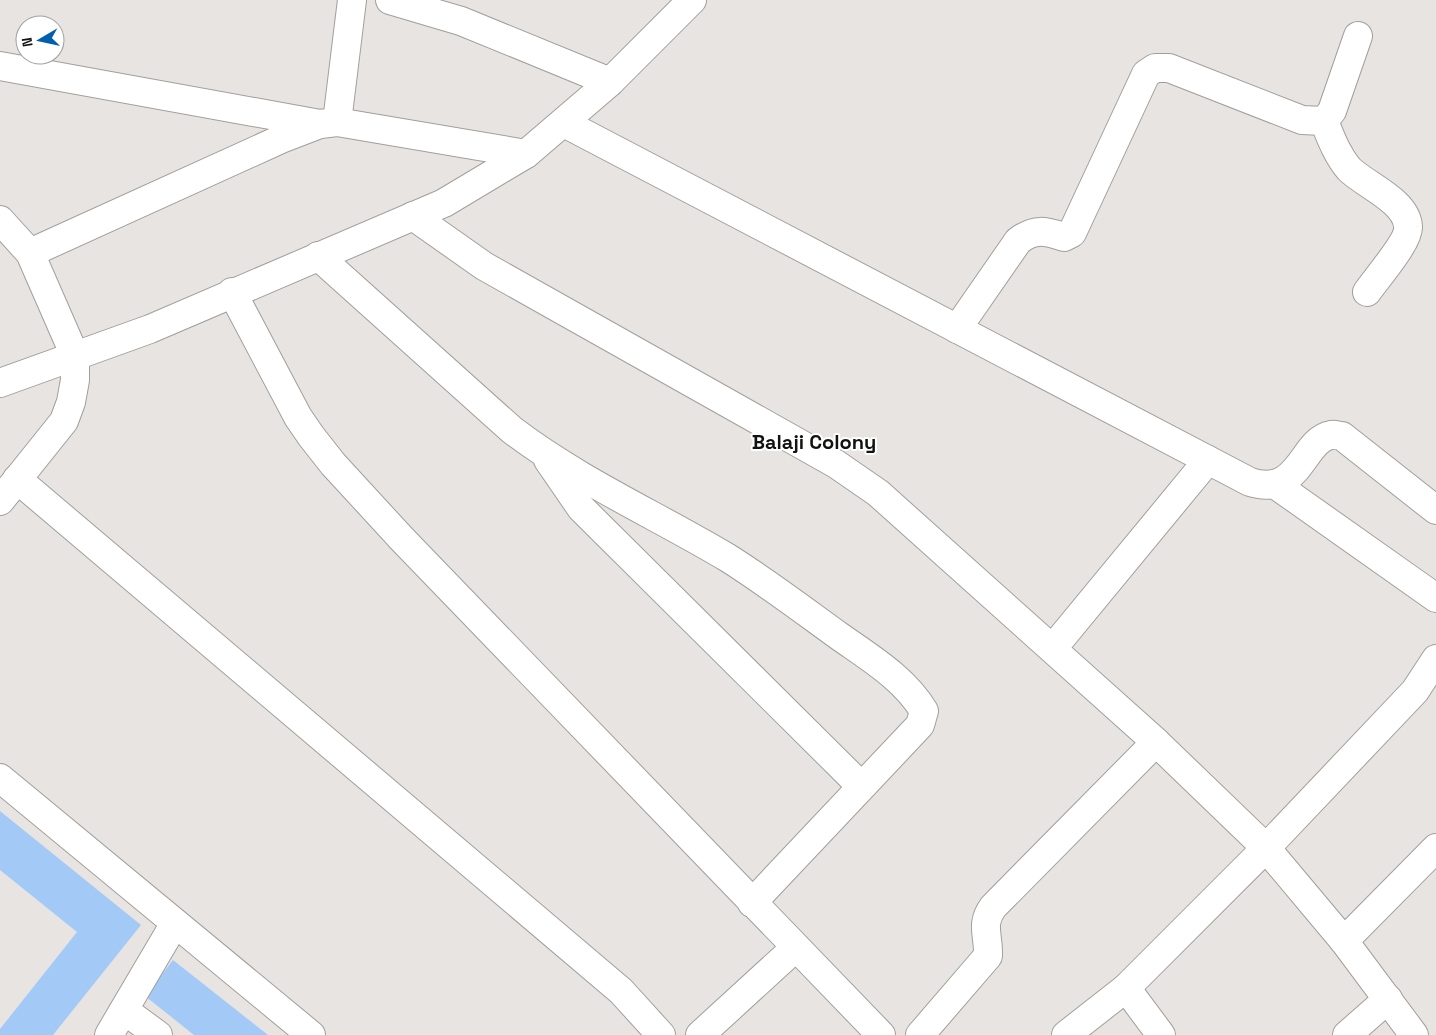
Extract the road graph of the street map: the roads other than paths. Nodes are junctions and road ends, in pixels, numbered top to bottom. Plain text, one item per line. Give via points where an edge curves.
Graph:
1 (352, 0) edge
2 (390, 0) edge
3 (692, 0) edge
4 (1358, 36) dead end
5 (0, 66) edge
6 (610, 82) junction
7 (1324, 121) junction
8 (328, 123) junction
9 (564, 123) junction
10 (526, 154) junction
11 (413, 216) junction
12 (0, 220) edge
13 (30, 253) junction
14 (318, 256) junction
15 (232, 292) junction
16 (1366, 292) dead end
17 (958, 329) junction
18 (75, 356) junction
19 (0, 383) edge
20 (545, 455) junction
21 (1208, 460) junction
22 (17, 479) junction
23 (1276, 485) junction
24 (0, 501) edge
25 (1436, 510) edge
26 (1436, 598) edge
27 (1053, 648) junction
28 (1436, 659) edge
29 (1156, 742) junction
30 (0, 778) edge
31 (861, 786) junction
32 (1266, 848) junction
33 (1436, 848) edge
34 (752, 902) junction
35 (175, 922) junction
36 (1344, 941) junction
37 (795, 948) junction
38 (1126, 988) junction
39 (1388, 999) junction
40 (124, 1010) junction
41 (109, 1035) edge
42 (158, 1035) edge
43 (311, 1035) edge
44 (661, 1035) edge
45 (700, 1035) edge
46 (881, 1035) edge
47 (920, 1035) edge
48 (1066, 1035) edge
49 (1161, 1035) edge
50 (1347, 1035) edge
51 (1414, 1035) edge

1 - 8 street
2 - 6 street via 461,21
3 - 6 street
4 - 7 street via 1332,111
5 - 8 street
6 - 9 street
7 - 16 street via 1336,151 1350,169 1403,212 1408,228 1404,240
7 - 17 street via 1302,120 1187,74 1169,68 1155,68 1146,74 1072,233 1064,237 1030,232 1018,240
8 - 10 street
8 - 13 street via 281,139
9 - 10 street
9 - 17 street
10 - 11 street via 470,189
11 - 14 street
11 - 27 street via 484,266 836,464 878,493
12 - 13 street
13 - 18 street
14 - 15 street
14 - 20 street via 512,430
15 - 18 street via 150,329
15 - 34 street via 298,417 332,464
17 - 21 street
18 - 19 street
18 - 22 street via 75,380 64,422
20 - 31 street via 582,508
20 - 31 street via 743,568 895,676 914,695 924,711 920,725
21 - 23 street via 1250,482
21 - 27 street
22 - 24 street
22 - 44 street via 621,991
23 - 25 street via 1295,471 1318,442 1330,435 1342,436
23 - 26 street
27 - 29 street
28 - 32 street via 1416,691
29 - 32 street
29 - 47 street via 994,907 984,924 988,956
30 - 35 street
31 - 34 street
32 - 36 street
32 - 38 street
33 - 36 street
34 - 37 street
35 - 40 street
35 - 43 street
36 - 39 street
37 - 45 street
37 - 46 street
38 - 48 street
38 - 49 street
39 - 50 street
39 - 51 street
40 - 41 street
40 - 42 street

